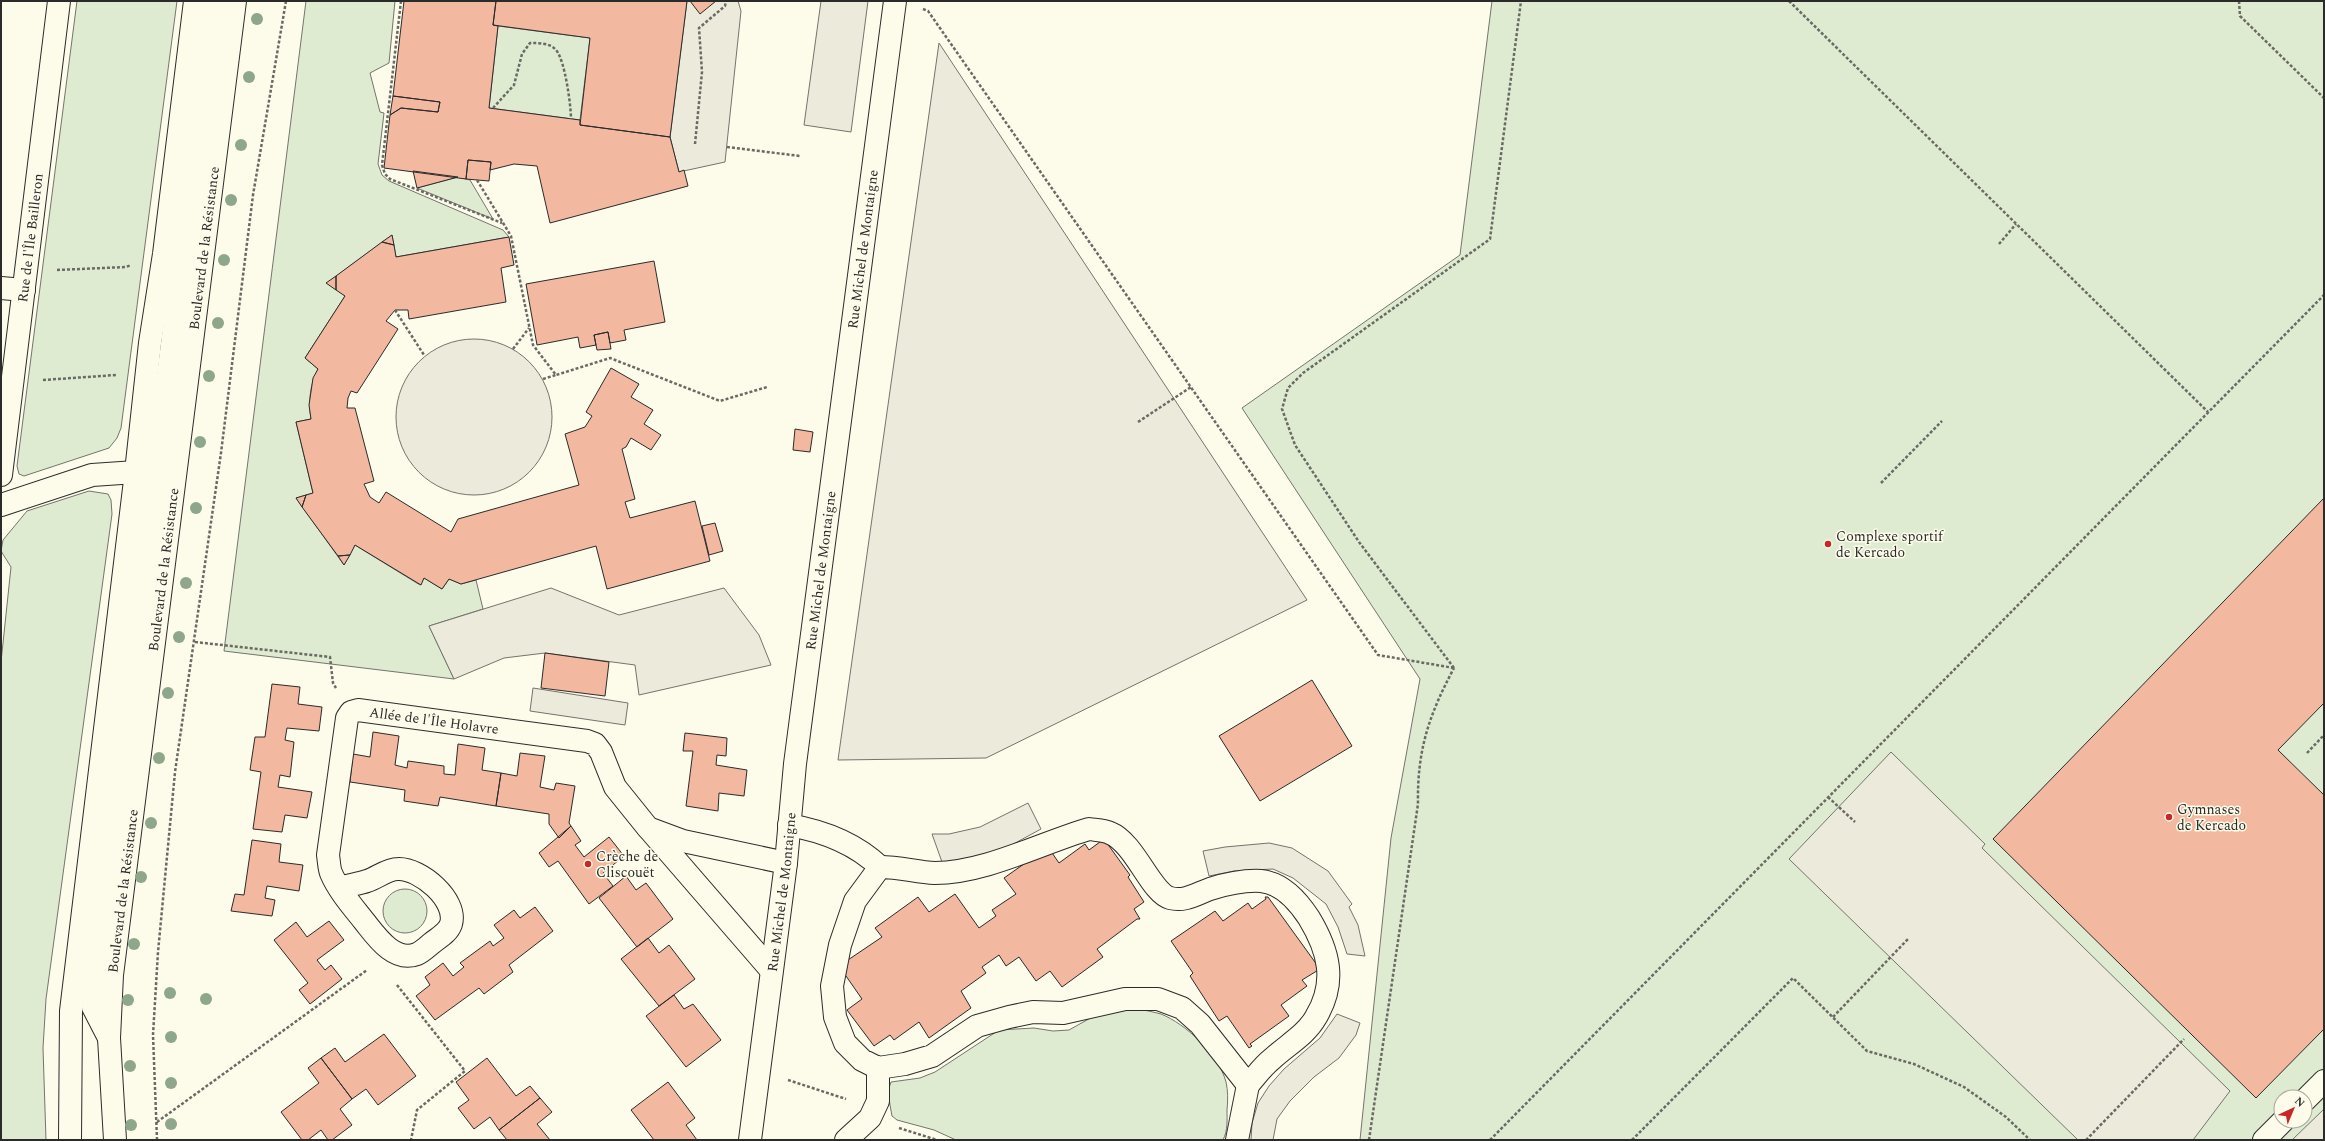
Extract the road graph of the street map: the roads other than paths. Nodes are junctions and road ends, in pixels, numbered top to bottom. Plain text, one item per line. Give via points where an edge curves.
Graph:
1 (59, 1) edge
2 (195, 1) edge
3 (216, 1) edge
4 (235, 1) edge
5 (895, 1) edge
6 (25, 281) junction
7 (1, 288) edge
8 (136, 472) junction
9 (1, 475) edge
10 (1, 505) edge
11 (789, 825) junction
12 (648, 828) junction
13 (786, 863) junction
14 (880, 867) junction
15 (340, 888) junction
16 (771, 970) junction
17 (93, 1007) junction
18 (110, 1038) junction
19 (69, 1043) junction
20 (878, 1068) junction
21 (2324, 1081) edge
22 (1248, 1085) junction
23 (2313, 1092) edge
24 (2275, 1129) edge
25 (70, 1140) edge
26 (115, 1140) edge
27 (750, 1140) edge
28 (846, 1140) edge
29 (1237, 1140) edge
30 (2264, 1140) edge

1 - 6 street, Rue de l'Île Bailleron
2 - 8 street via 164,254 150,343
3 - 17 street via 96,936
4 - 18 street, Boulevard de la Résistance via 112,975
5 - 11 street, Rue Michel de Montaigne
6 - 7 street
6 - 9 street, Rue de l'Île Bailleron
8 - 10 street via 92,475
8 - 19 street
11 - 13 street, Rue Michel de Montaigne
11 - 14 street via 832,835 862,852
12 - 13 street via 683,841
12 - 15 street, Allée de l'Île Holavre via 615,787 601,752 595,744 358,710 351,712 347,718 328,855 331,873
12 - 16 street, Allée de l'Île Holavre
13 - 16 street, Rue Michel de Montaigne
14 - 20 street via 855,901 840,945 832,986 835,1017 845,1043 862,1060
14 - 22 street via 899,867 934,873 964,869 1014,856 1054,839 1089,829 1110,833 1126,844 1155,885 1168,898 1182,900 1236,882 1261,881 1283,888 1304,910 1323,940 1330,967 1324,997 1316,1018 1296,1041 1272,1059
15 - 15 street, Allée de l'Île Holavre via 372,932 384,956 418,954 451,926 452,916 445,899 435,886 420,874 396,868 368,881
16 - 27 street, Rue Michel de Montaigne
17 - 18 street
17 - 19 street
18 - 26 street, Boulevard de la Résistance
19 - 25 street
20 - 22 street via 932,1056 977,1026 1009,1017 1034,1012 1063,1013 1125,999 1158,999 1182,1008 1200,1024
20 - 28 street via 878,1101 873,1113
21 - 23 street
22 - 29 street
24 - 30 street

